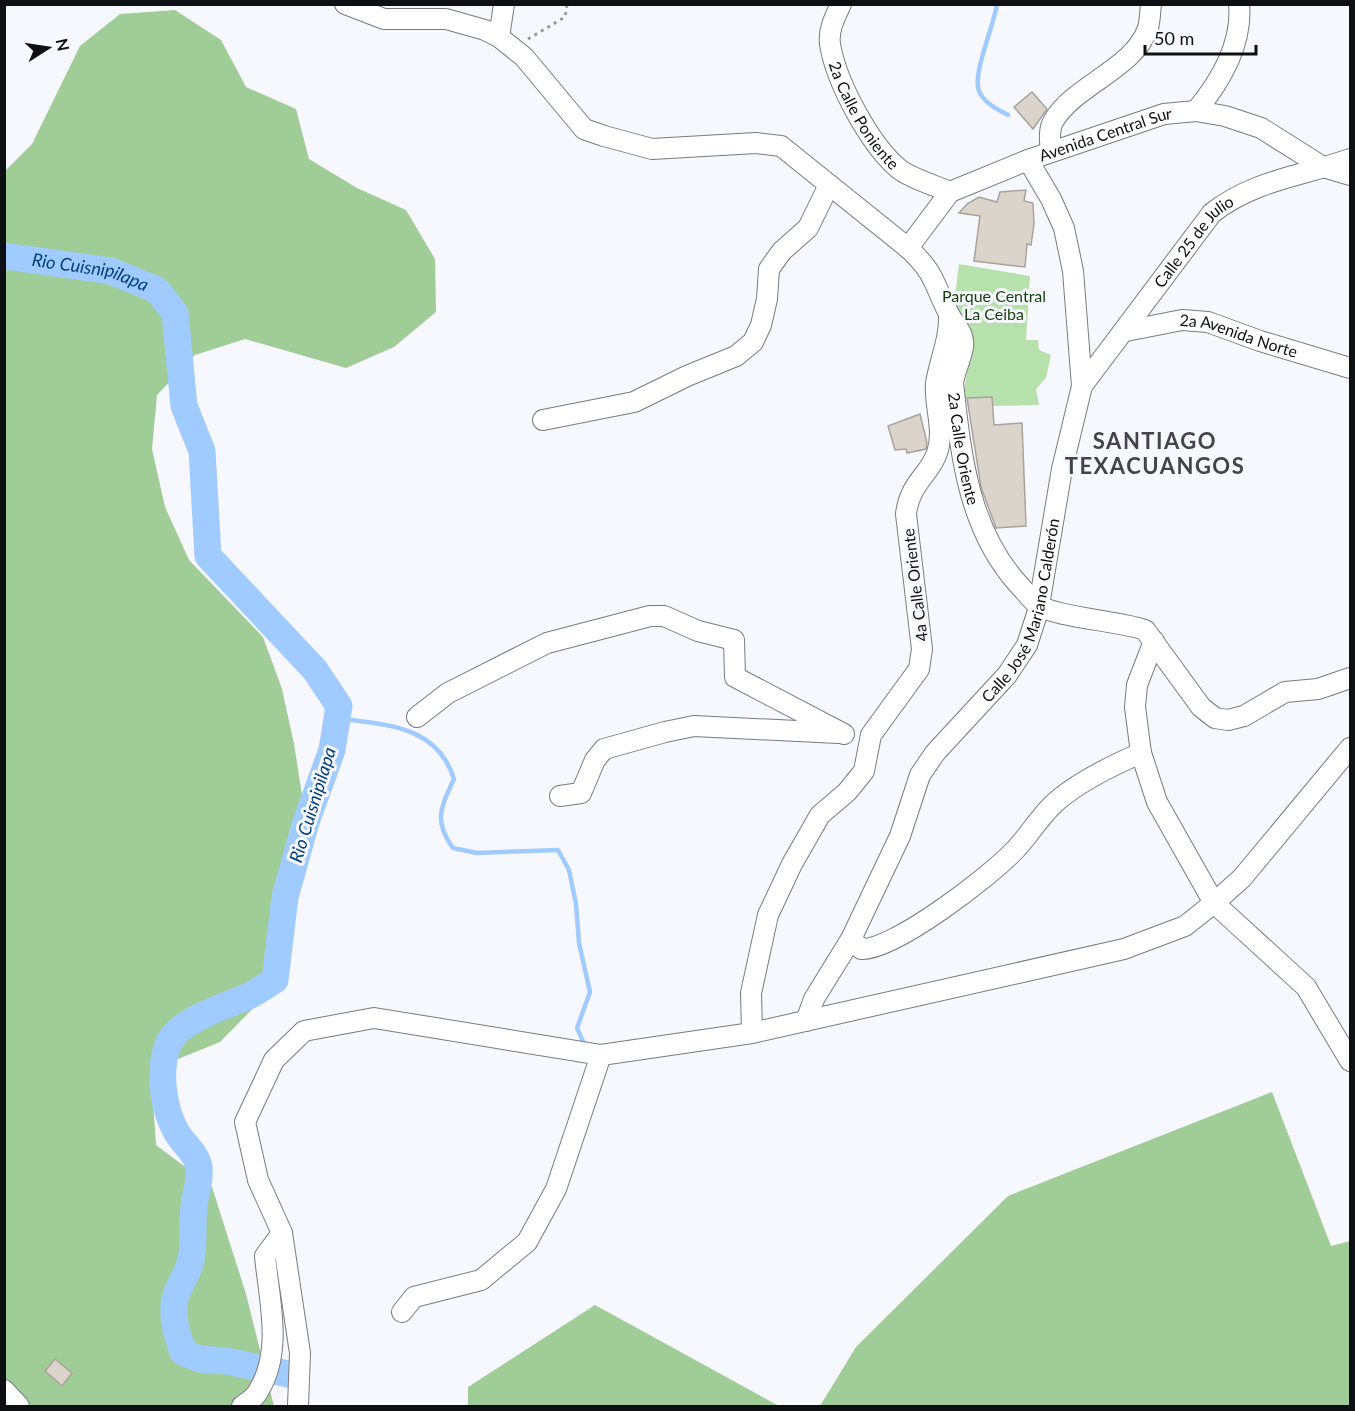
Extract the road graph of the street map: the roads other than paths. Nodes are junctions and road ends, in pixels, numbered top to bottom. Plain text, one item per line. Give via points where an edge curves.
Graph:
1 (345, 4) edge
2 (504, 4) edge
3 (841, 4) edge
4 (1151, 4) edge
5 (1239, 4) edge
6 (507, 43) junction
7 (1196, 111) junction
8 (1051, 152) junction
9 (1350, 159) edge
10 (1028, 160) junction
11 (1323, 168) junction
12 (1350, 175) edge
13 (829, 185) junction
14 (950, 192) junction
15 (908, 248) junction
16 (949, 315) junction
17 (1126, 331) junction
18 (1350, 368) edge
19 (1082, 386) junction
20 (543, 420) dead end
21 (1039, 606) junction
22 (1154, 641) junction
23 (1350, 678) edge
24 (417, 717) dead end
25 (844, 734) junction
26 (871, 735) junction
27 (1350, 748) edge
28 (1141, 753) junction
29 (560, 796) dead end
30 (1214, 903) junction
31 (851, 939) junction
32 (806, 1021) junction
33 (752, 1033) junction
34 (601, 1055) junction
35 (1350, 1061) edge
36 (282, 1233) junction
37 (402, 1312) dead end
38 (4, 1390) edge
39 (19, 1407) edge
40 (242, 1407) edge
41 (298, 1407) edge

1 - 6 street via 384,19 446,19 485,30
2 - 6 street
3 - 14 street, 2a Calle Poniente via 832,22 830,44 845,91 862,124 899,169
4 - 8 street via 1148,28 1139,43 1053,121
5 - 7 street via 1240,15 1227,66
6 - 13 street, 2a Calle Oriente via 584,129 652,149 756,143 781,146
7 - 8 street, Avenida Central Sur via 1164,114
7 - 11 street, Avenida Central Sur via 1261,128
8 - 10 street, Avenida Central Sur
9 - 11 street, Calle 25 de Julio
10 - 14 street, Avenida Central Sur
10 - 19 street, Calle José Mariano Calderón via 1064,228 1073,271
11 - 12 street
11 - 17 street, Calle 25 de Julio via 1258,185 1230,198 1212,213
13 - 15 street, 2a Calle Oriente
13 - 20 street via 808,228 768,268 761,325 753,342 736,356 634,402
14 - 15 street
15 - 16 street, 2a Calle Oriente via 936,282
16 - 21 street, 2a Calle Oriente via 962,335 963,348 953,383 973,506 989,544
16 - 26 street, 4a Calle Oriente via 949,332 936,384 940,435 937,453 908,498 906,514 922,649 919,669
17 - 18 street, 2a Avenida Norte via 1182,320 1208,322
17 - 19 street, Calle 25 de Julio
19 - 21 street, Calle José Mariano Calderón via 1062,469
21 - 22 street via 1130,624 1145,630
21 - 31 street, Calle José Mariano Calderón via 1027,645 1007,675 935,753 920,775 900,836
22 - 23 street via 1195,699 1215,718 1244,716 1285,692 1318,689
22 - 28 street via 1137,684 1135,706
24 - 25 street via 448,693 547,643 650,616 664,616 698,631 734,640 735,677
25 - 26 street
25 - 29 street via 694,726 665,732 604,749 581,793
26 - 33 street, 4a Calle Oriente via 864,771 820,815 768,915 751,993
27 - 30 street via 1242,878
28 - 30 street via 1156,802
28 - 31 street via 1057,800 986,877 892,940 873,950 861,949
30 - 32 street via 1185,926 1124,949
30 - 35 street via 1306,987
31 - 32 street, Calle José Mariano Calderón via 814,999
32 - 33 street
33 - 34 street
34 - 36 street via 374,1018 304,1031 274,1060 245,1122 258,1180
34 - 37 street via 556,1189 527,1242 480,1280 414,1297
36 - 40 street via 265,1256 274,1343 259,1392
36 - 41 street via 300,1353
38 - 39 street

